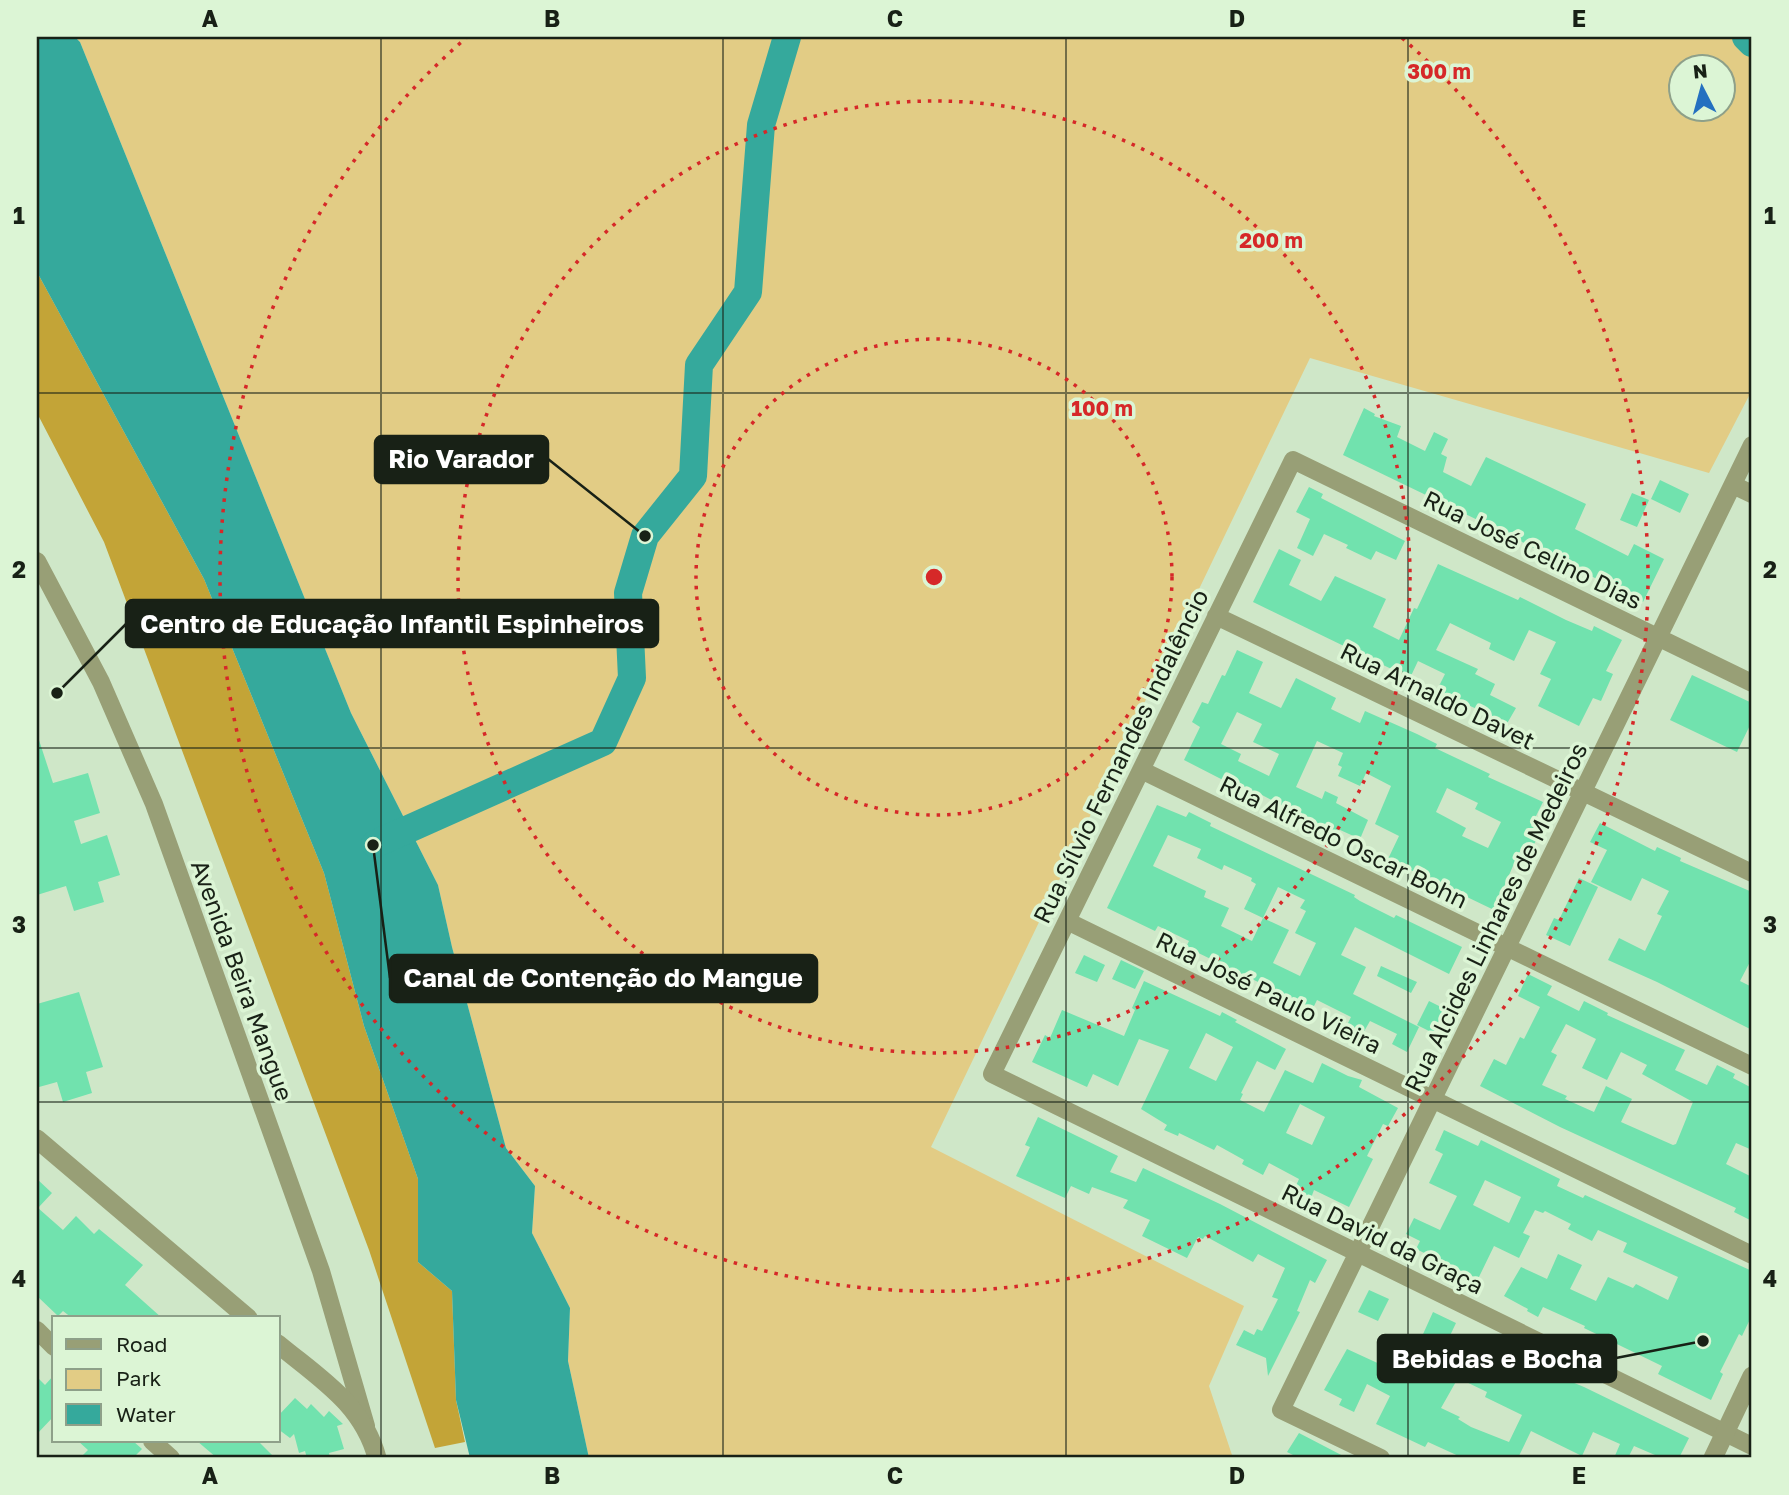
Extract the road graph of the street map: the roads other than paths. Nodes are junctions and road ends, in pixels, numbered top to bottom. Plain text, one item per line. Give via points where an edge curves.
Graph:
1 (1752, 445) edge
2 (1293, 460) joint
3 (1733, 485) junction
4 (1752, 494) edge
5 (40, 574) edge
6 (1216, 616) junction
7 (1658, 637) junction
8 (1752, 683) edge
9 (1141, 770) junction
10 (1583, 792) junction
11 (1752, 873) edge
12 (1067, 921) junction
13 (1507, 947) junction
14 (1752, 1066) edge
15 (992, 1074) joint
16 (1433, 1100) junction
17 (37, 1139) edge
18 (1358, 1253) junction
19 (1752, 1255) edge
20 (246, 1316) edge
21 (37, 1331) edge
22 (52, 1345) edge
23 (280, 1345) edge
24 (1752, 1376) edge
25 (367, 1430) junction
26 (1725, 1433) junction
27 (153, 1442) edge
28 (1752, 1446) edge
29 (171, 1458) edge
30 (377, 1458) edge
31 (1381, 1458) edge
32 (1713, 1458) edge

1 - 3 street, Rua Alcides Linhares de Medeiros
2 - 6 street, Rua Sílvio Fernandes Indalêncio
2 - 7 street, Rua José Celino Dias
3 - 4 street
3 - 7 street, Rua Alcides Linhares de Medeiros
5 - 25 street, Avenida Beira Mangue via 101,682 154,804 318,1260
6 - 9 street, Rua Sílvio Fernandes Indalêncio
6 - 10 street, Rua Arnaldo Davet
7 - 8 street, Rua José Celino Dias
7 - 10 street, Rua Alcides Linhares de Medeiros
9 - 12 street, Rua Sílvio Fernandes Indalêncio
9 - 13 street, Rua Alfredo Oscar Bohn
10 - 11 street, Rua Arnaldo Davet
10 - 13 street, Rua Alcides Linhares de Medeiros
12 - 15 street, Rua Sílvio Fernandes Indalêncio
12 - 16 street, Rua José Paulo Vieira
13 - 14 street, Rua Alfredo Oscar Bohn
13 - 16 street, Rua Alcides Linhares de Medeiros
15 - 18 street, Rua David da Graça
16 - 18 street, Rua Alcides Linhares de Medeiros
16 - 19 street, Rua José Paulo Vieira
17 - 20 street
18 - 26 street, Rua David da Graça
18 - 31 street, Rua Alcides Linhares de Medeiros via 1281,1410
21 - 22 street
23 - 25 street via 345,1400
24 - 26 street
25 - 30 street
26 - 28 street, Rua David da Graça
26 - 32 street
27 - 29 street

